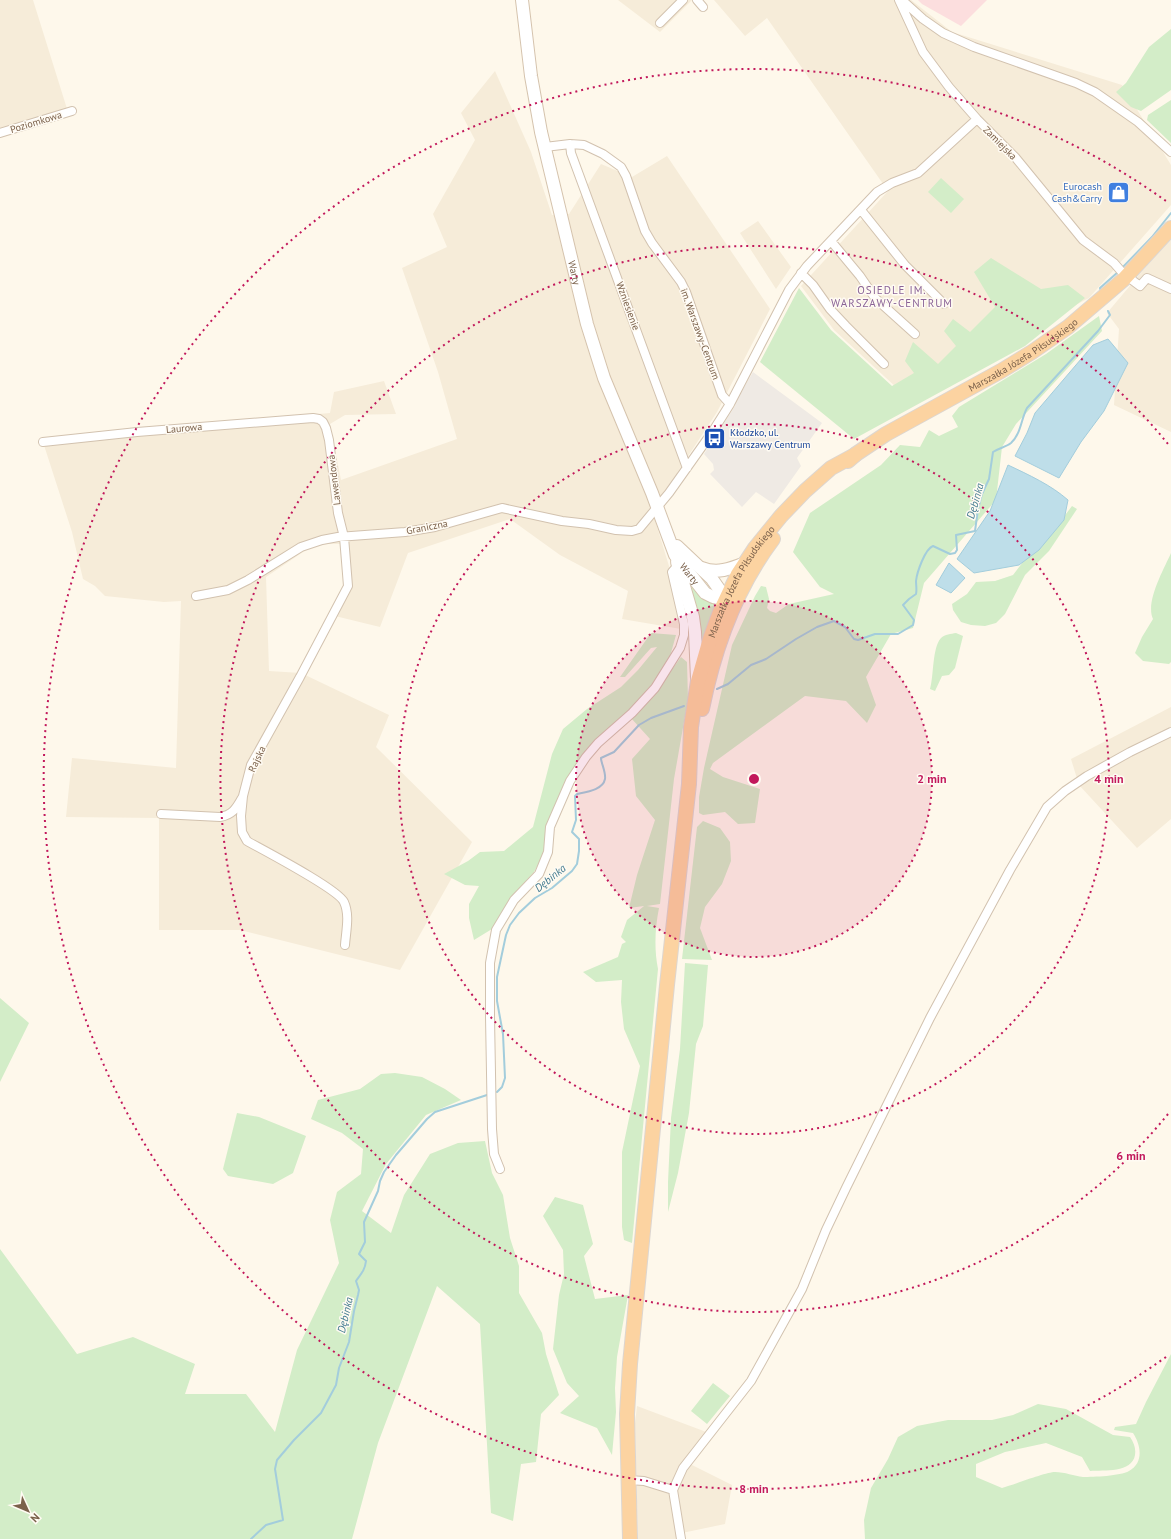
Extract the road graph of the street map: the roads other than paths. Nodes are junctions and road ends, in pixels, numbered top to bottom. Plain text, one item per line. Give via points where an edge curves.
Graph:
1 (522, 0) edge
2 (683, 0) edge
3 (697, 0) edge
4 (900, 0) edge
5 (703, 7) dead end
6 (923, 19) junction
7 (660, 23) dead end
8 (912, 30) junction
9 (72, 111) dead end
10 (977, 119) junction
11 (0, 133) edge
12 (570, 144) junction
13 (544, 147) junction
14 (1171, 152) edge
15 (861, 210) junction
16 (1171, 228) edge
17 (831, 241) junction
18 (1121, 271) dead end
19 (801, 273) junction
20 (1132, 280) dead end
21 (1171, 289) edge
22 (944, 304) dead end
23 (915, 334) dead end
24 (884, 364) dead end
25 (730, 404) junction
26 (324, 422) joint
27 (43, 442) dead end
28 (687, 468) junction
29 (823, 479) junction
30 (658, 507) junction
31 (668, 533) junction
32 (344, 537) junction
33 (677, 560) junction
34 (745, 563) junction
35 (700, 567) junction
36 (196, 596) dead end
37 (731, 601) junction
38 (698, 681) junction
39 (698, 708) junction
40 (1171, 732) edge
41 (243, 796) junction
42 (161, 814) dead end
43 (345, 945) dead end
44 (500, 1169) dead end
45 (628, 1480) junction
46 (673, 1490) junction
47 (630, 1539) edge
48 (681, 1539) edge

1 - 13 main road, Warty
2 - 7 street
3 - 5 street
4 - 6 street
4 - 8 street, Zamiejska
6 - 8 street via 913,25
6 - 14 street via 943,33 974,47 1095,92 1138,122
8 - 10 street, Zamiejska via 923,52
9 - 11 street, Poziomkowa
10 - 15 street via 918,173 877,192
10 - 18 street, Zamiejska via 1015,157 1082,240
12 - 13 street, im. Warszawy-Centrum
12 - 25 street, im. Warszawy-Centrum via 591,148 621,167 645,231 686,292 722,395
12 - 28 street, Wzniesienie via 571,153
13 - 30 main road, Warty via 592,340 611,396
15 - 17 street
15 - 22 street via 905,265
16 - 29 highway, Marszałka Józefa Piłsudskiego via 1123,280 1054,337 1019,361 902,425 844,461
17 - 19 street
17 - 23 street via 875,298
19 - 24 street via 830,309
19 - 25 street via 789,290
20 - 21 street via 1140,286 1147,278
25 - 28 street
26 - 27 street, Laurowa via 313,418 282,420
26 - 32 street, Lawendowa
28 - 30 street
29 - 34 highway, Marszałka Józefa Piłsudskiego via 781,516
29 - 37 highway, Marszałka Józefa Piłsudskiego via 770,543
30 - 31 main road, Warty
30 - 32 street, Graniczna via 639,529 632,532 502,508 435,527
31 - 33 main road, Warty
31 - 35 main road, Warty via 682,551
32 - 36 street, Graniczna via 322,540 301,547 228,590
32 - 41 street, Rajska via 348,586 251,766
33 - 37 main road, Warty via 705,593
33 - 38 main road via 693,617
33 - 44 street via 672,572 684,624 680,648 655,688 632,713 598,743 570,781 550,826 548,852 539,874 514,900 496,930 490,963 490,1017 492,1130 494,1154
34 - 35 main road via 723,571
34 - 37 highway, Marszałka Józefa Piłsudskiego
35 - 37 main road, Warty
37 - 38 highway, Marszałka Józefa Piłsudskiego via 710,639
37 - 39 highway, Marszałka Józefa Piłsudskiego via 725,630
38 - 39 highway, Marszałka Józefa Piłsudskiego
39 - 45 highway via 666,992 630,1364 627,1414
40 - 46 street via 1087,776 1048,807 1006,877 930,1018 826,1230 802,1289 763,1361 751,1381 683,1468
41 - 42 street via 233,812 227,816
41 - 43 street, Rajska via 242,832 247,841 321,883 344,901 348,920
45 - 46 street via 644,1481
45 - 47 highway
46 - 48 street

